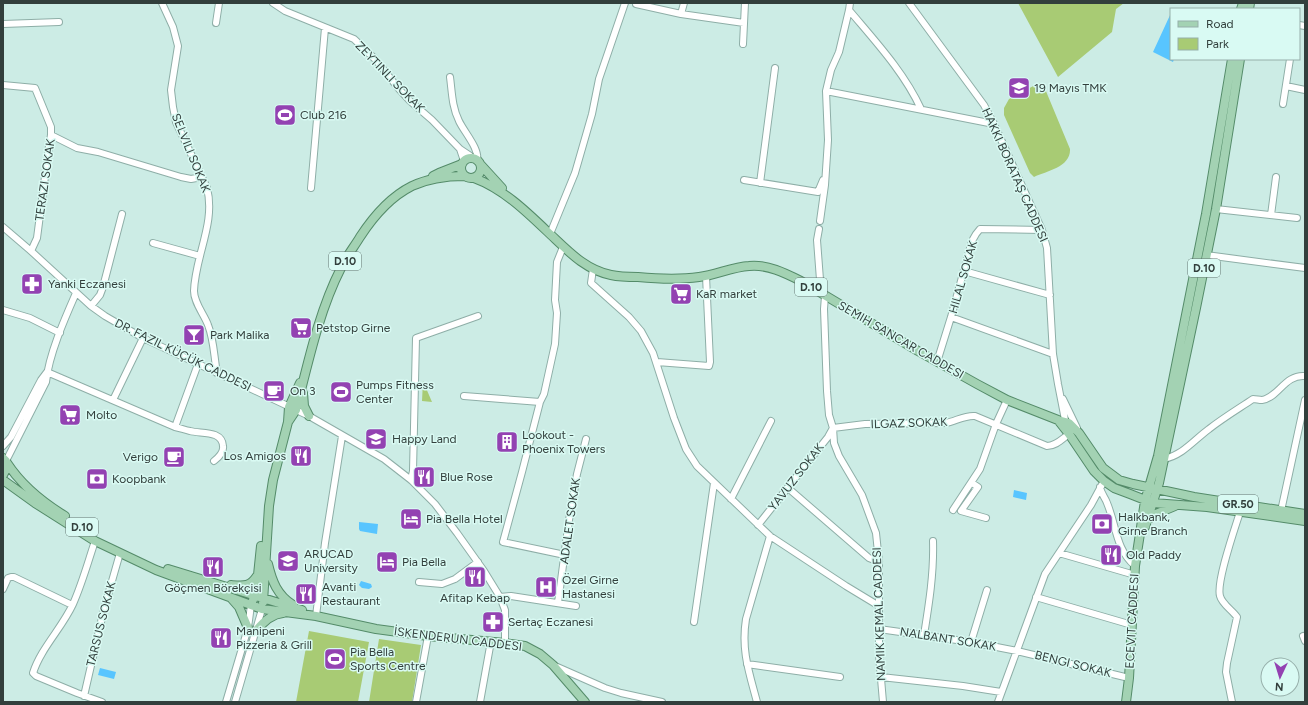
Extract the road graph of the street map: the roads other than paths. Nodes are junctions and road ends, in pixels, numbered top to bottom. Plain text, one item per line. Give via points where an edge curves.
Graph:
1 (162, 3) edge
2 (219, 3) edge
3 (273, 3) edge
4 (625, 3) edge
5 (684, 3) edge
6 (745, 3) edge
7 (909, 3) edge
8 (636, 4) edge
9 (850, 6) edge
10 (681, 14) junction
11 (59, 22) dead end
12 (216, 23) dead end
13 (744, 23) junction
14 (3, 24) edge
15 (325, 28) junction
16 (743, 44) dead end
17 (1232, 60) edge
18 (1240, 60) edge
19 (1290, 60) edge
20 (775, 68) dead end
21 (450, 77) dead end
22 (3, 85) edge
23 (1286, 86) junction
24 (1305, 90) edge
25 (826, 91) junction
26 (1283, 104) dead end
27 (921, 109) junction
28 (994, 124) junction
29 (51, 135) junction
30 (460, 148) junction
31 (478, 162) junction
32 (463, 163) junction
33 (826, 175) junction
34 (466, 176) junction
35 (1276, 177) dead end
36 (202, 178) junction
37 (474, 178) junction
38 (744, 180) dead end
39 (426, 181) junction
40 (760, 183) junction
41 (312, 188) dead end
42 (508, 197) junction
43 (1216, 208) junction
44 (122, 214) dead end
45 (1271, 215) junction
46 (1297, 218) dead end
47 (820, 221) dead end
48 (3, 227) edge
49 (819, 228) dead end
50 (1042, 230) junction
51 (550, 234) junction
52 (153, 243) dead end
53 (562, 246) junction
54 (31, 251) junction
55 (1206, 255) junction
56 (200, 256) junction
57 (1305, 268) edge
58 (593, 269) junction
59 (964, 271) junction
60 (706, 276) junction
61 (76, 293) junction
62 (823, 294) junction
63 (1050, 295) junction
64 (91, 306) junction
65 (3, 310) edge
66 (478, 316) dead end
67 (951, 317) junction
68 (60, 333) junction
69 (143, 338) junction
70 (1054, 354) junction
71 (657, 362) junction
72 (937, 362) junction
73 (198, 364) junction
74 (47, 372) junction
75 (306, 372) junction
76 (217, 373) junction
77 (1305, 376) edge
78 (304, 382) junction
79 (1060, 394) junction
80 (464, 396) dead end
81 (113, 400) junction
82 (1007, 400) junction
83 (1305, 400) edge
84 (540, 402) junction
85 (293, 408) junction
86 (309, 416) junction
87 (24, 420) junction
88 (1062, 420) junction
89 (771, 421) dead end
90 (996, 424) junction
91 (175, 426) junction
92 (833, 428) junction
93 (1068, 432) junction
94 (1079, 433) junction
95 (342, 436) junction
96 (586, 439) dead end
97 (3, 446) edge
98 (1164, 459) junction
99 (5, 461) edge
100 (214, 461) dead end
101 (3, 475) edge
102 (1155, 479) junction
103 (3, 480) edge
104 (411, 480) junction
105 (714, 483) junction
106 (972, 483) junction
107 (1102, 484) junction
108 (1132, 484) junction
109 (788, 488) junction
110 (1153, 489) junction
111 (1128, 494) junction
112 (1179, 494) junction
113 (731, 499) junction
114 (1149, 502) junction
115 (1177, 505) junction
116 (953, 510) dead end
117 (1281, 511) junction
118 (1240, 512) junction
119 (1305, 514) edge
120 (986, 518) dead end
121 (267, 520) junction
122 (1145, 520) junction
123 (1305, 522) edge
124 (758, 525) junction
125 (770, 536) junction
126 (95, 541) junction
127 (933, 541) dead end
128 (1059, 552) junction
129 (120, 553) junction
130 (265, 553) junction
131 (565, 555) junction
132 (478, 562) junction
133 (879, 562) junction
134 (1135, 566) junction
135 (169, 572) junction
136 (258, 575) junction
137 (1135, 575) junction
138 (419, 582) dead end
139 (218, 585) junction
140 (3, 589) edge
141 (987, 590) dead end
142 (254, 596) junction
143 (500, 597) junction
144 (1036, 597) junction
145 (232, 599) junction
146 (264, 599) junction
147 (558, 603) junction
148 (72, 605) junction
149 (252, 606) junction
150 (576, 606) dead end
151 (879, 606) junction
152 (262, 609) junction
153 (296, 611) junction
154 (316, 616) junction
155 (694, 622) dead end
156 (1132, 625) junction
157 (248, 628) junction
158 (879, 629) junction
159 (256, 631) junction
160 (924, 635) junction
161 (428, 636) junction
162 (491, 641) junction
163 (505, 642) junction
164 (971, 642) junction
165 (1017, 650) junction
166 (747, 664) junction
167 (553, 665) junction
168 (881, 676) junction
169 (840, 677) dead end
170 (1129, 678) junction
171 (1001, 692) junction
172 (84, 696) junction
173 (102, 702) edge
174 (226, 702) edge
175 (235, 702) edge
176 (416, 702) edge
177 (480, 702) edge
178 (585, 702) edge
179 (662, 702) edge
180 (757, 702) edge
181 (883, 702) edge
182 (998, 702) edge
183 (1126, 702) edge
184 (1232, 702) edge

1 - 36 street, SELVILI SOKAK via 178,46 171,90 174,115
2 - 12 street
3 - 15 street, ZEYTINLI SOKAK via 285,11
4 - 51 street via 599,79 575,173
5 - 10 street
6 - 13 street
7 - 28 street via 984,105
8 - 10 street
9 - 25 street
9 - 27 street via 914,94
10 - 13 street
11 - 14 street
13 - 16 street
15 - 30 street, ZEYTINLI SOKAK via 354,39 375,59 406,96
15 - 41 street
17 - 102 main road, D.10 via 1208,207
18 - 43 main road, D.10
19 - 23 street
20 - 40 street
21 - 31 street via 454,110 473,144
22 - 29 street, TERAZI SOKAK via 35,88 51,127
23 - 24 street
23 - 26 street
25 - 27 street
25 - 33 street
27 - 28 street
28 - 50 street
29 - 36 street via 77,148 181,177
29 - 54 street, TERAZI SOKAK via 37,238
30 - 31 street, ZEYTINLI SOKAK
30 - 32 street
31 - 32 main road, SEMIH SANCAR CADDESI / D.10 via 469,158
31 - 37 main road via 479,174
31 - 42 main road, SEMIH SANCAR CADDESI / D.10
32 - 34 main road via 461,170
32 - 39 main road, SEMIH SANCAR CADDESI / D.10
33 - 40 street via 818,192
33 - 47 street
34 - 37 main road, SEMIH SANCAR CADDESI / D.10
34 - 39 main road, SEMIH SANCAR CADDESI / D.10 via 439,177
35 - 45 street
36 - 56 street, SELVILI SOKAK via 210,200 210,211
37 - 42 main road, SEMIH SANCAR CADDESI / D.10 via 488,183
38 - 40 street
39 - 75 main road, SEMIH SANCAR CADDESI / D.10 via 412,186 390,202 370,222 341,267 325,304
42 - 51 main road, SEMIH SANCAR CADDESI / D.10
43 - 45 street
43 - 55 main road, D.10
44 - 64 street via 103,287
45 - 46 street
48 - 54 street
49 - 62 street via 817,240
50 - 59 street, HILAL SOKAK via 980,229 972,241
50 - 63 street via 1047,248
51 - 53 main road, SEMIH SANCAR CADDESI / D.10
52 - 56 street
53 - 58 main road, SEMIH SANCAR CADDESI / D.10
53 - 84 street via 557,262 555,300 558,313 555,344
54 - 61 street
55 - 57 street
55 - 98 main road, D.10
56 - 76 street, SELVILI SOKAK via 194,293 210,329
58 - 60 main road, SEMIH SANCAR CADDESI / D.10 via 612,275 677,280
58 - 71 street via 591,283 629,317 641,332
59 - 63 street
59 - 67 street, HILAL SOKAK
60 - 62 main road, SEMIH SANCAR CADDESI / D.10 via 750,266 769,267
60 - 71 street via 709,366
61 - 64 street
61 - 68 street
62 - 72 main road, SEMIH SANCAR CADDESI / D.10
62 - 92 street via 827,391
63 - 70 street
64 - 69 street
65 - 68 street via 30,318
66 - 104 street via 416,338
67 - 70 street
67 - 72 street, HILAL SOKAK
68 - 74 street
69 - 73 street
69 - 81 street
70 - 79 street
71 - 105 street via 686,449 697,466
72 - 82 main road, SEMIH SANCAR CADDESI / D.10
73 - 76 street
73 - 91 street
74 - 81 street
74 - 87 street
75 - 78 main road, SEMIH SANCAR CADDESI / D.10
75 - 85 main road, SEMIH SANCAR CADDESI / D.10 via 298,385
76 - 85 street
77 - 98 street via 1299,375 1289,380 1272,396 1263,400 1253,399 1209,429 1187,449
78 - 85 main road, SEMIH SANCAR CADDESI / D.10
78 - 86 main road via 304,406
79 - 88 street
79 - 94 street
80 - 84 street
81 - 91 street
82 - 88 main road, SEMIH SANCAR CADDESI / D.10
82 - 90 street
83 - 117 street
84 - 131 street via 503,542
85 - 86 street
85 - 121 main road, SEMIH SANCAR CADDESI / D.10 via 273,480
86 - 95 street
87 - 97 street
87 - 99 street
88 - 93 main road, SEMIH SANCAR CADDESI / D.10
88 - 94 main road, SEMIH SANCAR CADDESI / D.10 via 1072,425
89 - 113 street
90 - 92 street, ILGAZ SOKAK via 968,415 946,423 865,424
90 - 93 street, ILGAZ SOKAK via 1047,446 1058,443
90 - 106 street via 986,455
91 - 100 street via 214,434 221,438 223,450
92 - 109 street, YAVUZ SOKAK
92 - 133 street via 834,443 839,456 862,495 876,533
93 - 107 main road, SEMIH SANCAR CADDESI / D.10
94 - 108 main road, SEMIH SANCAR CADDESI / D.10 via 1103,468 1119,480
95 - 104 street via 384,459
95 - 154 street
96 - 131 street, ADALET SOKAK via 577,474
98 - 102 main road, D.10
99 - 101 main road via 7,469
99 - 135 main road, D.10 via 36,497 99,537
102 - 108 main road via 1144,484
102 - 110 main road, D.10
102 - 112 main road via 1165,488
103 - 126 main road, D.10 via 35,504
104 - 132 street via 435,504
105 - 113 street
105 - 155 street
106 - 116 street
106 - 120 street via 978,487 961,511
107 - 111 main road, SEMIH SANCAR CADDESI / D.10
107 - 128 street
107 - 134 street via 1101,493 1108,504 1121,546
108 - 110 main road, SEMIH SANCAR CADDESI / D.10
109 - 124 street, YAVUZ SOKAK
109 - 133 street via 869,558
110 - 112 main road, GR.50
110 - 114 main road, D.10
111 - 114 main road, SEMIH SANCAR CADDESI / D.10
111 - 122 main road via 1137,501
112 - 117 main road, GR.50
113 - 124 street
114 - 115 main road, SEMIH SANCAR CADDESI / GR.50
114 - 122 main road, ECEVIT CADDESI
115 - 118 main road, SEMIH SANCAR CADDESI / GR.50
115 - 122 main road
117 - 119 main road, GR.50
118 - 123 main road, GR.50
118 - 184 street via 1219,591 1222,602 1237,617 1226,672
121 - 130 main road, D.10
121 - 136 main road, D.10
122 - 134 main road, ECEVIT CADDESI
124 - 125 street
125 - 151 street
125 - 166 street via 746,619 744,647
126 - 129 main road, D.10
126 - 148 street
127 - 160 street via 934,564
128 - 137 street
128 - 144 street via 1045,574
129 - 135 main road, D.10 via 156,570
129 - 172 street, TARSUS SOKAK
130 - 146 main road, D.10
130 - 153 main road via 277,591
131 - 147 street, ADALET SOKAK
132 - 138 street via 455,579 442,584
132 - 143 street
133 - 151 street
134 - 137 main road, ECEVIT CADDESI
135 - 139 main road, D.10
135 - 145 main road, D.10
136 - 139 main road via 253,583 248,585
136 - 142 main road, D.10
137 - 156 main road, ECEVIT CADDESI
139 - 142 main road, D.10
140 - 148 street via 8,578 14,577
141 - 164 street
142 - 146 main road
142 - 149 main road
143 - 147 street via 511,596
143 - 163 street via 505,610
144 - 156 street
144 - 165 street
145 - 149 main road, D.10
145 - 157 main road via 239,607
146 - 152 main road, D.10
146 - 153 main road
147 - 150 street
148 - 172 street via 33,673
149 - 152 main road, D.10
149 - 157 street
151 - 158 street
152 - 153 main road
152 - 159 street
153 - 154 main road, İSKENDERUN CADDESI
153 - 159 main road via 269,617
154 - 161 main road, İSKENDERUN CADDESI via 357,626
156 - 170 main road, ECEVIT CADDESI
157 - 174 street
158 - 160 street, NALBANT SOKAK
158 - 168 street
159 - 175 street
160 - 164 street, NALBANT SOKAK
161 - 162 main road, İSKENDERUN CADDESI
161 - 176 street
162 - 163 main road, İSKENDERUN CADDESI
162 - 177 street
163 - 167 main road, İSKENDERUN CADDESI via 524,646 540,654
164 - 165 street, NALBANT SOKAK
165 - 170 street, BENGI SOKAK
165 - 171 street
166 - 169 street
166 - 180 street
167 - 178 main road
167 - 179 street, İSKENDERUN CADDESI via 610,690
168 - 171 street
168 - 181 street
170 - 183 main road, ECEVIT CADDESI
171 - 182 street
172 - 173 street

